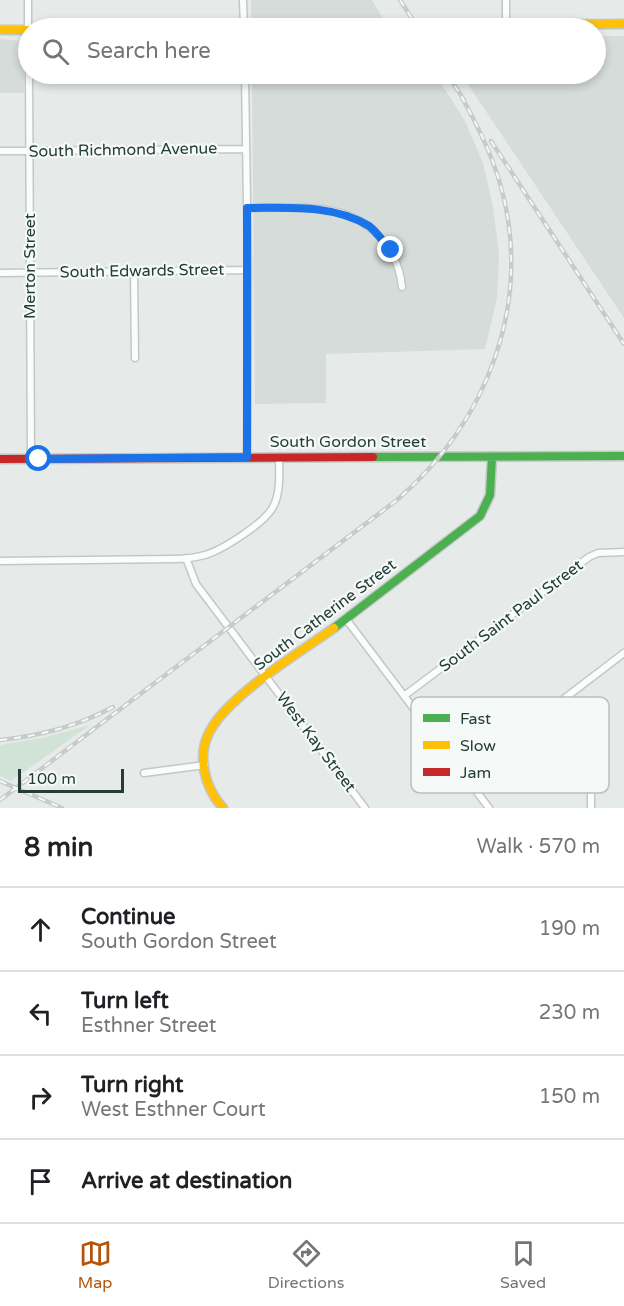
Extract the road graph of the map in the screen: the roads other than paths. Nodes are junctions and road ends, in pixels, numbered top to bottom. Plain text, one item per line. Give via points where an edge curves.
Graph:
1 (28, 0) edge
2 (243, 0) edge
3 (506, 0) edge
4 (28, 18) edge
5 (244, 18) edge
6 (506, 18) edge
7 (606, 24) edge
8 (624, 24) edge
9 (0, 30) edge
10 (18, 30) edge
11 (29, 84) edge
12 (245, 84) edge
13 (246, 149) junction
14 (0, 151) edge
15 (29, 151) junction
16 (247, 208) junction
17 (248, 270) junction
18 (134, 272) junction
19 (0, 273) edge
20 (31, 273) junction
21 (402, 287) dead end
22 (135, 358) dead end
23 (624, 456) edge
24 (247, 457) junction
25 (279, 457) junction
26 (492, 457) junction
27 (0, 459) edge
28 (31, 459) junction
29 (624, 552) edge
30 (186, 558) junction
31 (0, 561) edge
32 (346, 619) junction
33 (624, 653) edge
34 (267, 677) junction
35 (404, 696) junction
36 (567, 697) edge
37 (411, 705) edge
38 (205, 765) junction
39 (144, 773) dead end
40 (478, 793) edge
41 (223, 808) edge
42 (365, 808) edge
43 (489, 808) edge

1 - 4 street
2 - 5 street
3 - 6 street
7 - 8 street
9 - 10 street
11 - 15 street, Merton Street
12 - 13 street
13 - 15 street, South Richmond Avenue
13 - 16 street
14 - 15 street, South Richmond Avenue
15 - 20 street, Merton Street
16 - 17 street
16 - 21 street via 341,213 371,227 391,250
17 - 18 street, South Edwards Street
17 - 24 street
18 - 20 street, South Edwards Street
18 - 22 street
19 - 20 street, South Edwards Street
20 - 28 street, Merton Street
23 - 26 street, South Gordon Street
24 - 25 street, South Gordon Street
24 - 28 street, South Gordon Street
25 - 26 street, South Gordon Street
25 - 30 street via 278,491 270,513 218,550
26 - 32 street, South Catherine Street via 490,493 480,516
27 - 28 street, South Gordon Street
29 - 35 street, South Saint Paul Street via 589,556
30 - 31 street
30 - 34 street, West Kay Street via 196,584
32 - 34 street, South Catherine Street
32 - 35 street
33 - 36 street
34 - 38 street, South Catherine Street via 217,720 206,744
34 - 42 street, West Kay Street
35 - 37 street
38 - 39 street
38 - 41 street, South Catherine Street via 210,791
40 - 43 street

